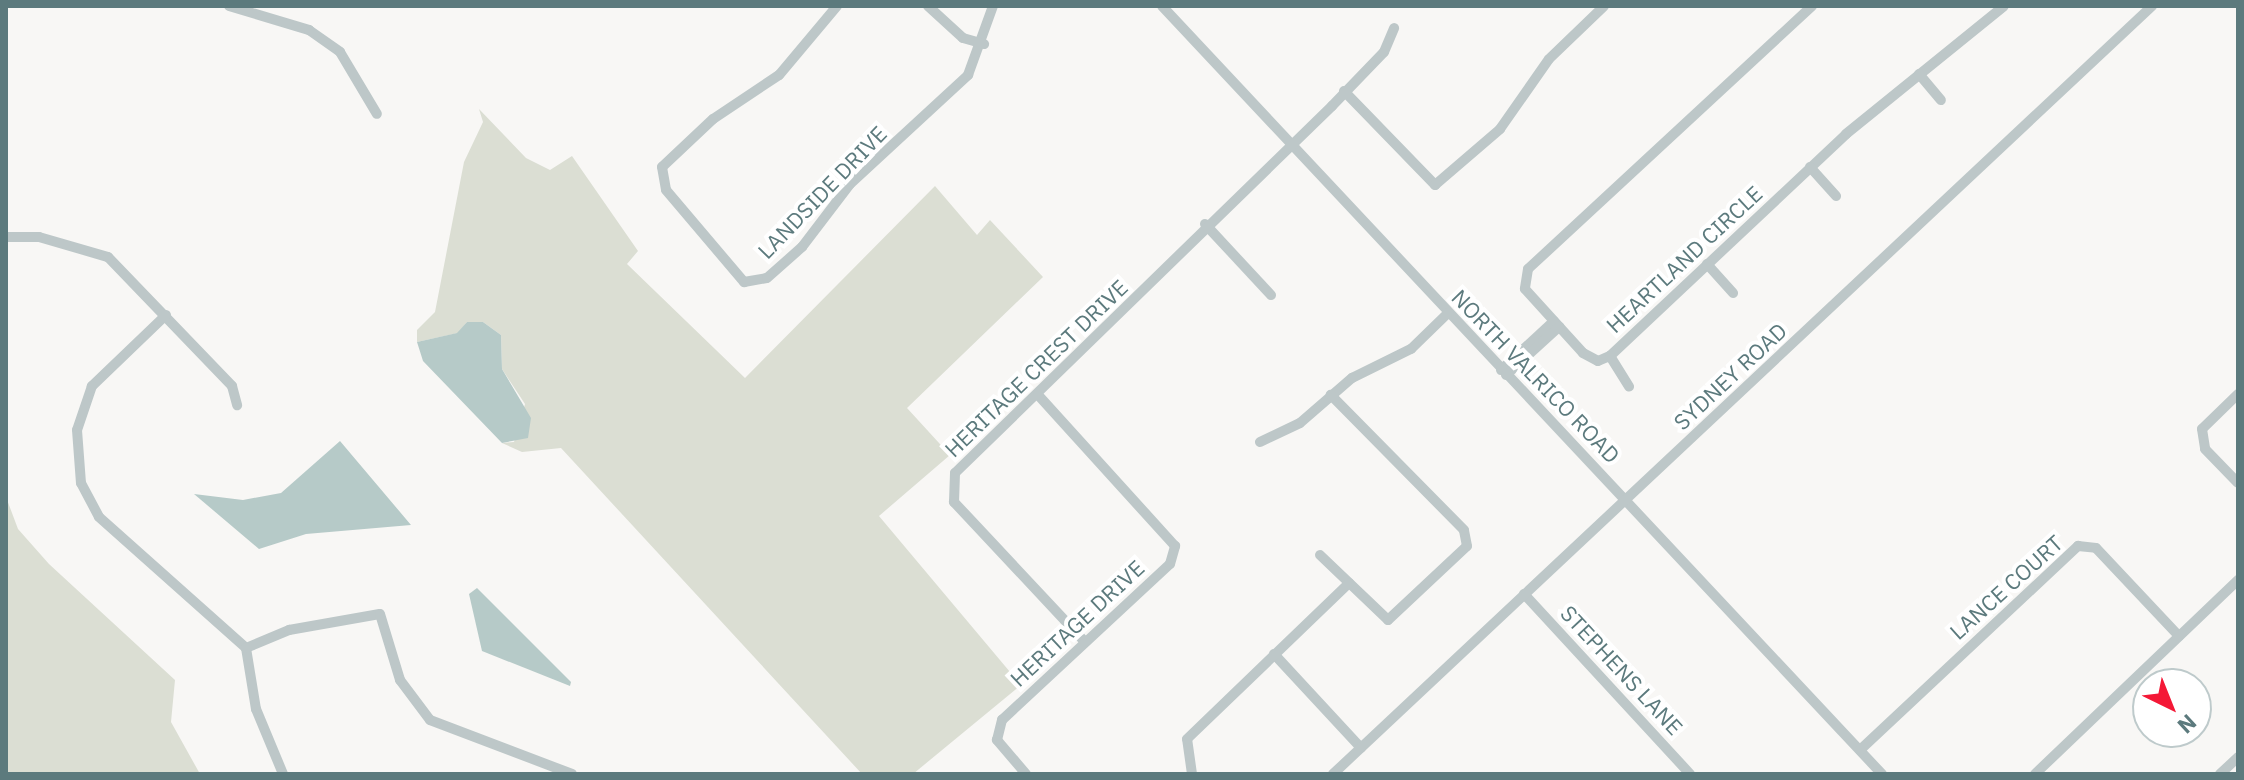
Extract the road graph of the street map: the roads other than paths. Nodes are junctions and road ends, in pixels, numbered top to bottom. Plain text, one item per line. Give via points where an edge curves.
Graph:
1 (229, 6) edge
2 (837, 6) edge
3 (928, 6) edge
4 (993, 6) edge
5 (1162, 6) edge
6 (1604, 6) edge
7 (1812, 6) edge
8 (2004, 6) edge
9 (2152, 6) edge
10 (1394, 28) dead end
11 (984, 44) junction
12 (1919, 74) junction
13 (1344, 91) junction
14 (1941, 100) dead end
15 (377, 114) dead end
16 (1292, 144) junction
17 (1810, 167) junction
18 (1836, 196) dead end
19 (1205, 224) junction
20 (6, 237) edge
21 (1707, 264) junction
22 (1733, 293) dead end
23 (1271, 295) dead end
24 (1448, 313) junction
25 (166, 315) junction
26 (1556, 324) junction
27 (1610, 356) junction
28 (1504, 373) junction
29 (1629, 387) dead end
30 (2238, 394) edge
31 (1038, 395) junction
32 (1331, 395) junction
33 (237, 405) dead end
34 (1260, 442) dead end
35 (2238, 483) edge
36 (1627, 499) junction
37 (1320, 555) dead end
38 (2238, 580) edge
39 (1349, 583) junction
40 (1524, 594) junction
41 (2179, 636) junction
42 (1085, 642) junction
43 (246, 648) junction
44 (1274, 654) junction
45 (1361, 748) junction
46 (1860, 750) junction
47 (2238, 757) edge
48 (283, 774) edge
49 (572, 774) edge
50 (1026, 774) edge
51 (1192, 774) edge
52 (1333, 774) edge
53 (1690, 774) edge
54 (1882, 774) edge
55 (2035, 774) edge
56 (2220, 774) edge

1 - 15 street via 309,30 340,52
2 - 11 street, LANDSIDE DRIVE via 779,75 713,119 662,167 666,190 744,282 767,278 802,247 850,184 968,75
3 - 11 street via 963,38
4 - 11 street, LANDSIDE DRIVE
5 - 16 street, NORTH VALRICO ROAD
6 - 13 street via 1549,59 1500,129 1435,185
7 - 26 street, HEARTLAND CIRCLE via 1528,269 1525,289
8 - 12 street, HEARTLAND CIRCLE
9 - 36 street, SYDNEY ROAD
10 - 13 street, HERITAGE CREST DRIVE via 1384,52
12 - 14 street
12 - 17 street, HEARTLAND CIRCLE
13 - 16 street, HERITAGE CREST DRIVE
16 - 19 street, HERITAGE CREST DRIVE
16 - 24 street, NORTH VALRICO ROAD
17 - 18 street
17 - 21 street, HEARTLAND CIRCLE
19 - 23 street
19 - 31 street, HERITAGE CREST DRIVE via 1160,266 1138,302
20 - 25 street via 39,237 108,257
21 - 22 street
21 - 27 street, HEARTLAND CIRCLE
24 - 28 street, NORTH VALRICO ROAD
24 - 32 street via 1411,349
25 - 33 street via 232,386
25 - 43 street via 92,386 77,430 77,466 99,517
26 - 27 street, HEARTLAND CIRCLE via 1583,353 1598,361
26 - 28 street
27 - 29 street
28 - 36 street, NORTH VALRICO ROAD
30 - 35 street via 2202,429 2205,449
31 - 42 street, HERITAGE CREST DRIVE via 955,473 949,491
31 - 42 street, HERITAGE DRIVE via 1175,546 1170,564
32 - 34 street via 1300,423
32 - 39 street via 1464,530 1467,546 1388,620
36 - 40 street, SYDNEY ROAD
36 - 46 street, NORTH VALRICO ROAD
37 - 39 street
38 - 41 street
39 - 44 street
40 - 45 street, SYDNEY ROAD
40 - 53 street, STEPHENS LANE
41 - 46 street, LANCE COURT via 2096,548 2078,546
41 - 55 street
42 - 50 street, HERITAGE DRIVE via 997,729 997,740
43 - 48 street via 256,709
43 - 49 street via 289,630 380,614 400,680 430,720
44 - 45 street
44 - 51 street via 1187,739
45 - 52 street, SYDNEY ROAD
46 - 54 street, NORTH VALRICO ROAD
47 - 56 street

